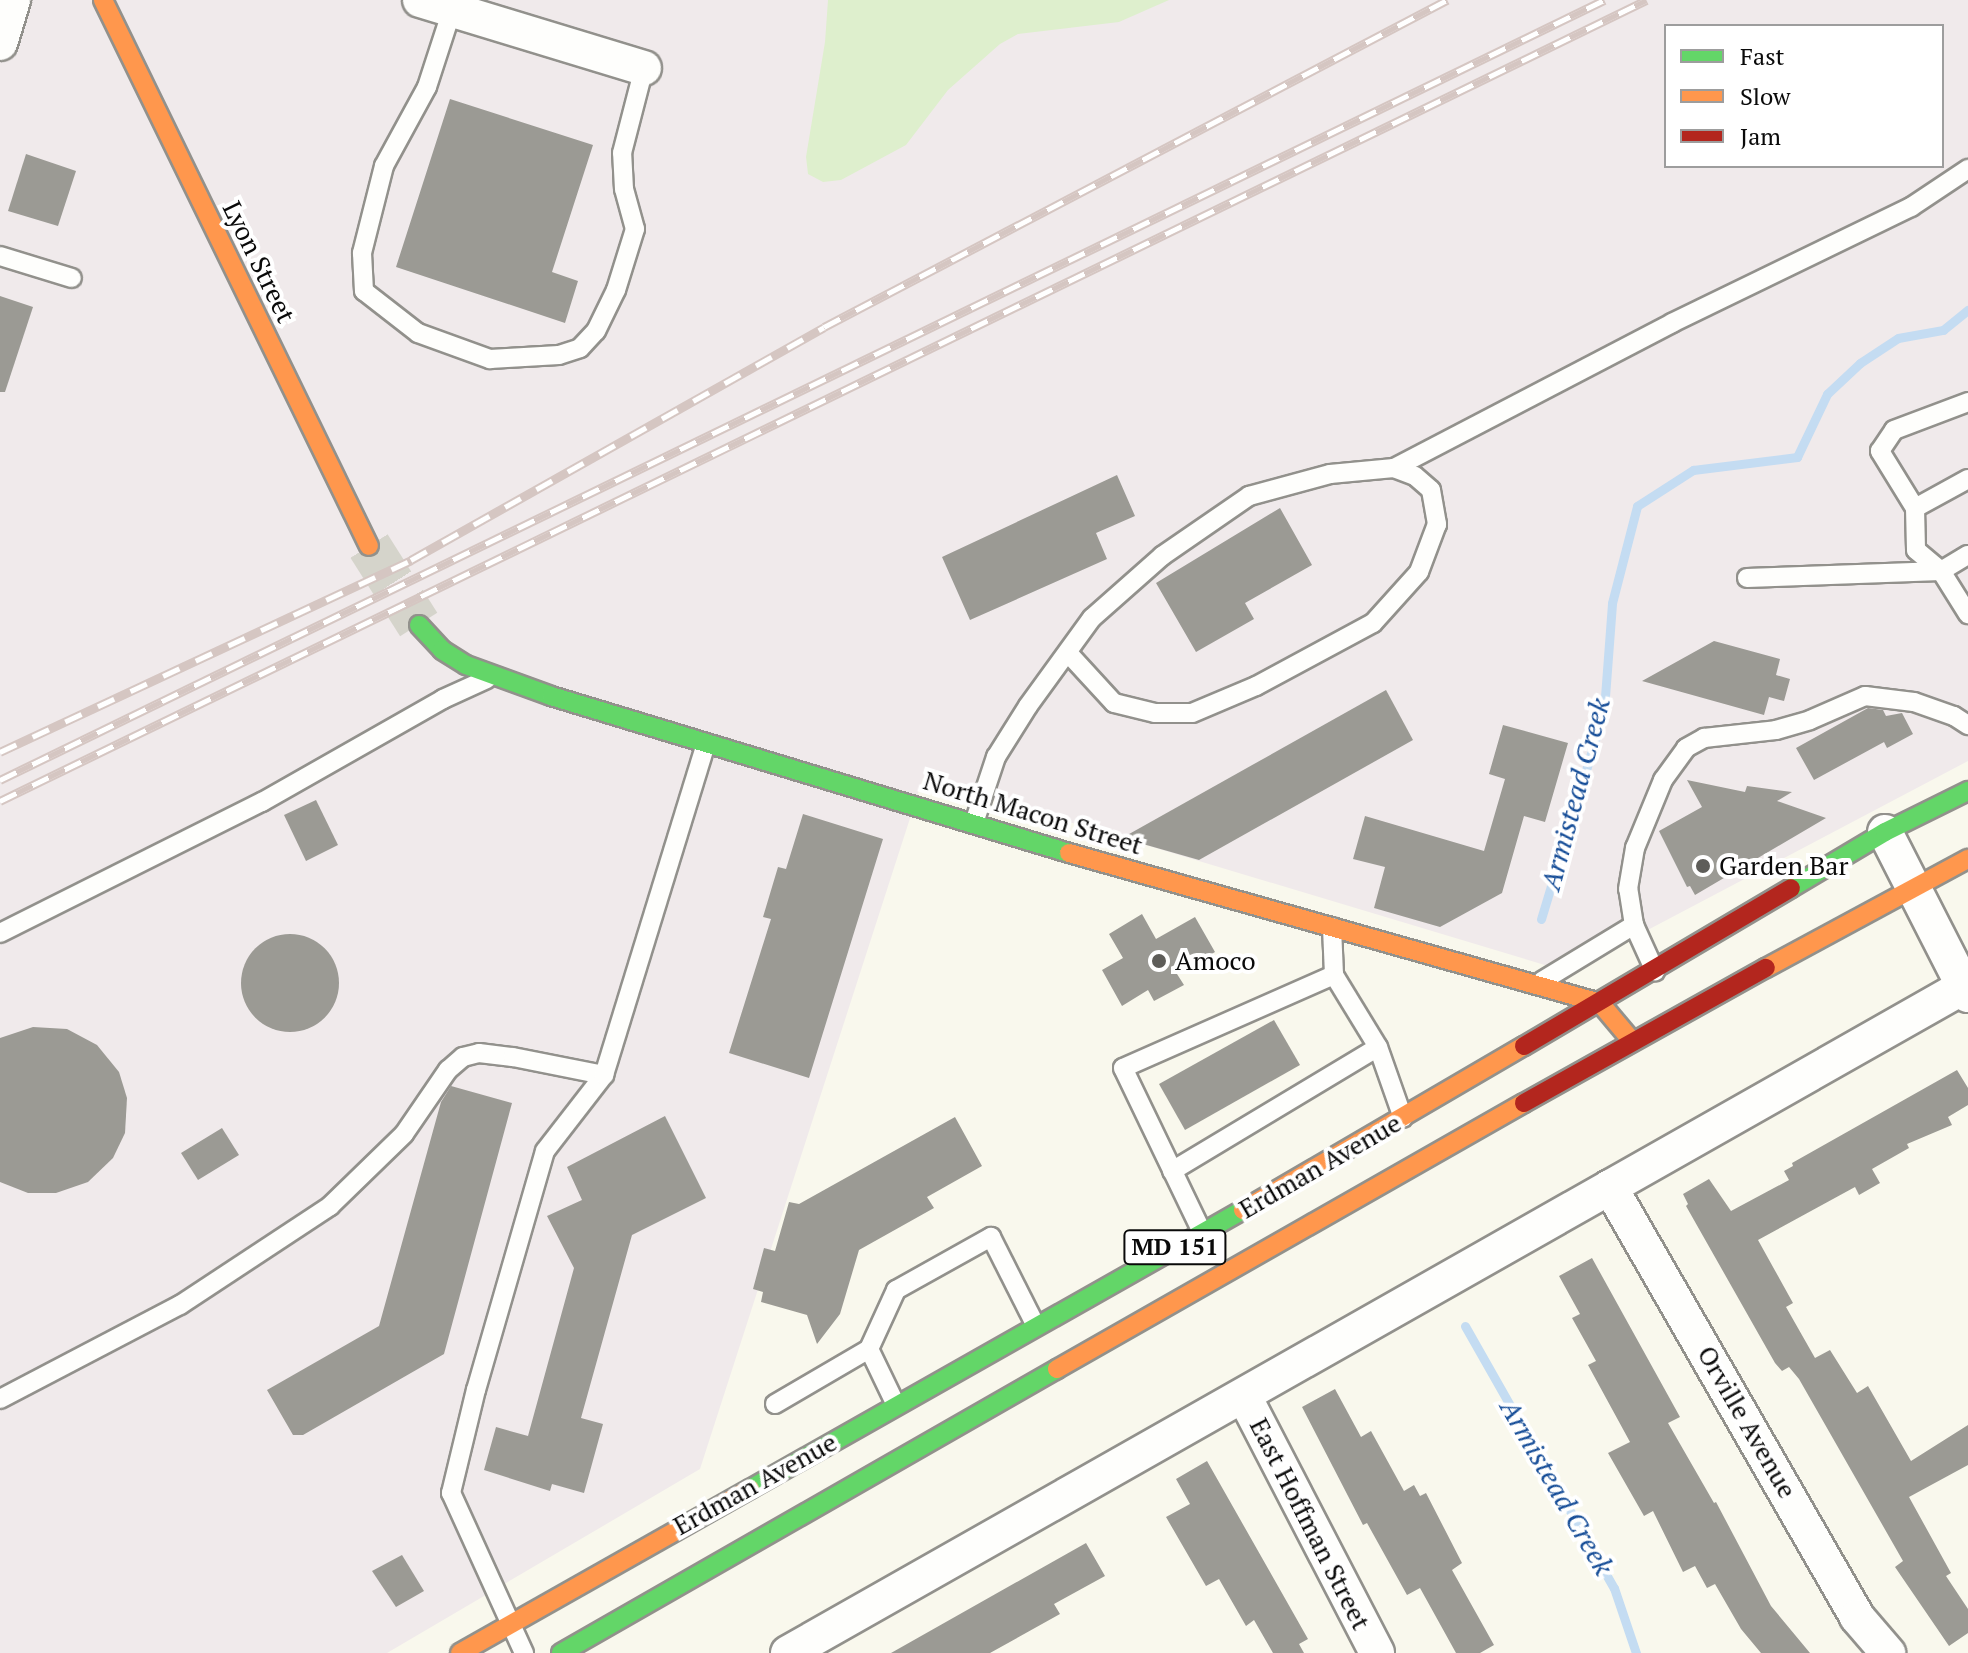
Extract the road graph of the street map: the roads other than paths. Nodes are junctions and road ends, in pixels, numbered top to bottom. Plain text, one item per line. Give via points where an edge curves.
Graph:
1 (13, 0) edge
2 (103, 0) edge
3 (436, 5) edge
4 (0, 43) edge
5 (644, 68) joint
6 (1968, 169) edge
7 (0, 256) edge
8 (72, 278) dead end
9 (1968, 402) edge
10 (1394, 468) junction
11 (1968, 479) edge
12 (1915, 508) junction
13 (369, 546) tunnel mouth
14 (1968, 555) edge
15 (1941, 571) junction
16 (1747, 578) dead end
17 (1968, 614) edge
18 (419, 625) tunnel mouth
19 (1069, 654) junction
20 (493, 677) junction
21 (1968, 725) edge
22 (706, 743) junction
23 (1968, 791) edge
24 (974, 823) junction
25 (1885, 832) junction
26 (1968, 859) edge
27 (1914, 888) junction
28 (1634, 925) junction
29 (1332, 927) junction
30 (0, 933) edge
31 (1655, 971) junction
32 (1334, 975) junction
33 (1536, 985) junction
34 (1966, 991) edge
35 (1600, 1003) junction
36 (1632, 1041) junction
37 (1378, 1047) junction
38 (604, 1075) junction
39 (1403, 1118) junction
40 (1172, 1171) junction
41 (1610, 1187) junction
42 (1202, 1232) junction
43 (1036, 1326) junction
44 (869, 1349) junction
45 (1244, 1396) junction
46 (0, 1399) edge
47 (775, 1404) dead end
48 (896, 1405) junction
49 (508, 1625) junction
50 (460, 1653) edge
51 (524, 1653) edge
52 (561, 1653) edge
53 (788, 1653) edge
54 (1377, 1653) edge
55 (1888, 1653) edge

1 - 4 street
2 - 13 main road, Lyon Street
3 - 5 street
3 - 5 lane via 427,87 384,166 362,253 364,291 418,333 490,359 559,355 580,348 596,331 616,290 635,229 624,189 622,153
6 - 10 lane via 1911,207
7 - 8 lane
9 - 12 lane via 1894,430 1880,451
10 - 19 lane via 1330,474 1249,496 1162,556 1092,618
10 - 19 lane via 1431,490 1437,524 1419,572 1373,623 1256,686 1192,713 1155,713 1114,703
11 - 12 lane
12 - 15 lane via 1916,550
14 - 15 lane
15 - 16 lane
15 - 17 lane
18 - 20 main road, North Macon Street via 442,650
19 - 24 lane via 996,757
20 - 22 main road, North Macon Street
20 - 30 lane via 443,699 262,802
21 - 28 lane via 1914,702 1865,696 1776,730 1704,738 1686,748 1663,780 1635,848 1628,889
22 - 24 main road, North Macon Street
22 - 38 lane
23 - 25 main road, Erdman Avenue / MD 151
24 - 29 main road, North Macon Street
25 - 27 street
25 - 31 main road, Erdman Avenue / MD 151
26 - 27 main road, Erdman Avenue / MD 151
27 - 34 street
27 - 36 main road, Erdman Avenue / MD 151
28 - 31 lane
28 - 33 lane
29 - 32 lane
29 - 33 main road, North Macon Street
31 - 35 main road, Erdman Avenue / MD 151
32 - 37 lane
32 - 40 lane via 1123,1068
33 - 35 main road, North Macon Street
34 - 41 street
35 - 36 main road
35 - 39 main road, Erdman Avenue / MD 151
36 - 52 main road, Erdman Avenue / MD 151
37 - 39 lane
37 - 40 lane
38 - 46 lane via 479,1053 463,1057 404,1134 330,1206 180,1305
38 - 49 lane via 545,1151 451,1493
39 - 42 main road, Erdman Avenue / MD 151
40 - 42 lane
41 - 45 street
41 - 55 street, Orville Avenue via 1857,1617
42 - 43 main road, Erdman Avenue / MD 151
43 - 44 lane via 991,1237 896,1290
43 - 48 main road, Erdman Avenue / MD 151
44 - 47 lane
44 - 48 lane
45 - 53 street
45 - 54 street, East Hoffman Street
48 - 49 main road, Erdman Avenue / MD 151
49 - 50 main road, Erdman Avenue / MD 151
49 - 51 lane

